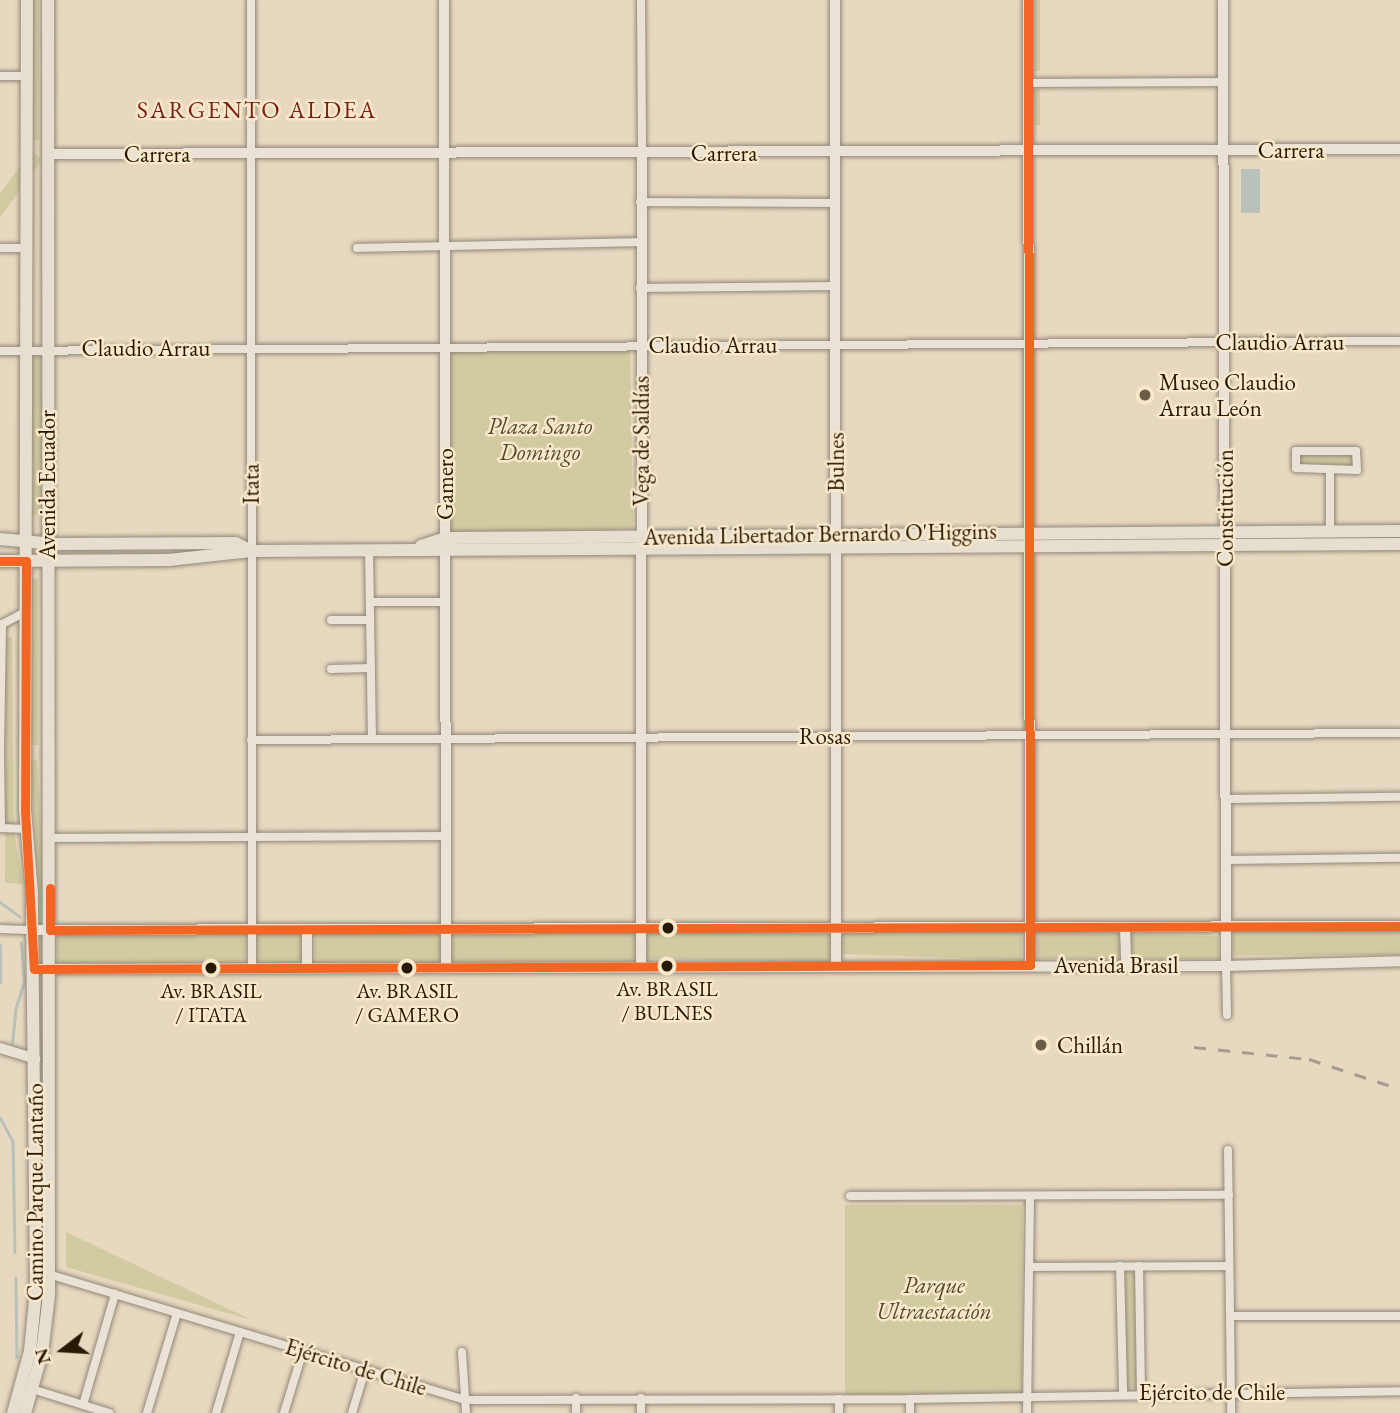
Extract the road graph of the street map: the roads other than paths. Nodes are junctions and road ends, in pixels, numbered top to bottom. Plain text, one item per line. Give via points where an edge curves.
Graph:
1 (27, 0) edge
2 (47, 0) edge
3 (251, 0) edge
4 (444, 0) edge
5 (641, 0) edge
6 (835, 0) edge
7 (1028, 0) edge
8 (1223, 0) edge
9 (0, 76) edge
10 (27, 76) junction
11 (1223, 82) junction
12 (1028, 83) junction
13 (27, 137) junction
14 (1400, 149) edge
15 (1223, 150) junction
16 (835, 152) junction
17 (1028, 152) junction
18 (445, 153) junction
19 (642, 153) junction
20 (48, 154) junction
21 (251, 155) junction
22 (640, 202) junction
23 (835, 203) junction
24 (640, 243) junction
25 (445, 246) junction
26 (0, 248) edge
27 (27, 248) junction
28 (357, 248) dead end
29 (835, 286) junction
30 (640, 288) junction
31 (1400, 341) edge
32 (1224, 342) junction
33 (1030, 343) junction
34 (835, 344) junction
35 (640, 345) junction
36 (445, 346) junction
37 (251, 347) junction
38 (47, 348) junction
39 (0, 351) edge
40 (26, 351) junction
41 (1330, 469) junction
42 (1400, 531) edge
43 (1030, 532) junction
44 (1330, 532) junction
45 (836, 533) junction
46 (641, 536) junction
47 (0, 539) edge
48 (1225, 539) junction
49 (26, 541) junction
50 (47, 544) junction
51 (1400, 544) edge
52 (446, 545) junction
53 (1030, 547) junction
54 (836, 548) junction
55 (369, 550) junction
56 (640, 550) junction
57 (251, 551) junction
58 (0, 561) edge
59 (26, 561) junction
60 (47, 561) junction
61 (370, 602) junction
62 (445, 602) junction
63 (25, 612) junction
64 (331, 620) dead end
65 (370, 620) junction
66 (371, 668) junction
67 (331, 669) dead end
68 (1226, 733) junction
69 (1400, 733) edge
70 (1031, 735) junction
71 (836, 736) junction
72 (641, 737) junction
73 (446, 738) junction
74 (372, 739) junction
75 (251, 740) junction
76 (1400, 797) edge
77 (1226, 799) junction
78 (27, 829) junction
79 (446, 836) junction
80 (251, 837) junction
81 (47, 838) junction
82 (1400, 858) edge
83 (1226, 860) junction
84 (1400, 926) edge
85 (1226, 927) junction
86 (1032, 928) junction
87 (1125, 928) junction
88 (0, 929) edge
89 (252, 929) junction
90 (307, 929) junction
91 (446, 929) junction
92 (641, 929) junction
93 (836, 929) junction
94 (33, 930) junction
95 (50, 930) junction
96 (1400, 961) edge
97 (1126, 963) junction
98 (1030, 965) junction
99 (1226, 965) junction
100 (836, 966) junction
101 (641, 967) junction
102 (252, 968) junction
103 (307, 968) junction
104 (446, 968) junction
105 (34, 969) junction
106 (51, 969) junction
107 (1227, 1015) dead end
108 (0, 1048) edge
109 (34, 1059) junction
110 (1228, 1150) dead end
111 (1229, 1195) junction
112 (849, 1196) dead end
113 (1030, 1197) junction
114 (1121, 1266) junction
115 (1139, 1266) junction
116 (1230, 1266) junction
117 (1030, 1267) junction
118 (35, 1270) junction
119 (49, 1274) junction
120 (115, 1294) junction
121 (177, 1313) junction
122 (1230, 1316) junction
123 (1400, 1316) edge
124 (240, 1332) junction
125 (303, 1351) junction
126 (462, 1352) dead end
127 (365, 1370) junction
128 (32, 1389) junction
129 (1400, 1391) edge
130 (1231, 1392) junction
131 (1124, 1393) junction
132 (1141, 1393) junction
133 (1028, 1397) junction
134 (576, 1398) junction
135 (641, 1398) junction
136 (839, 1399) junction
137 (910, 1399) junction
138 (466, 1400) junction
139 (83, 1405) junction
140 (13, 1413) edge
141 (25, 1413) edge
142 (109, 1413) edge
143 (147, 1413) edge
144 (216, 1413) edge
145 (284, 1413) edge
146 (352, 1413) edge
147 (466, 1413) edge
148 (576, 1413) edge
149 (641, 1413) edge
150 (839, 1413) edge
151 (910, 1413) edge
152 (1027, 1413) edge
153 (1231, 1413) edge

1 - 10 main road, Avenida Ecuador
2 - 20 main road, Avenida Ecuador
3 - 21 street, Itata
4 - 18 street, Gamero
5 - 19 street, Vega de Saldías
6 - 16 street, Bulnes
7 - 12 main road
8 - 11 main road, Constitución
9 - 10 street
10 - 13 main road, Avenida Ecuador
11 - 12 street
11 - 15 main road, Constitución
12 - 17 main road
13 - 20 main road
13 - 27 main road, Avenida Ecuador
14 - 15 street, Carrera
15 - 17 street, Carrera
15 - 32 main road, Constitución
16 - 17 street, Carrera
16 - 19 street, Carrera
16 - 23 street, Bulnes
17 - 33 main road
18 - 19 street, Carrera
18 - 21 street, Carrera
18 - 25 street, Gamero
19 - 22 street, Vega de Saldías
20 - 21 street, Carrera
20 - 38 main road, Avenida Ecuador
21 - 37 street, Itata
22 - 23 street
22 - 24 street, Vega de Saldías
23 - 29 street, Bulnes
24 - 25 street
24 - 30 street, Vega de Saldías
25 - 28 street
25 - 36 street, Gamero
26 - 27 street
27 - 40 main road, Avenida Ecuador
29 - 30 street
29 - 34 street, Bulnes
30 - 35 street, Vega de Saldías
31 - 32 street, Claudio Arrau
32 - 33 street, Claudio Arrau
32 - 48 main road, Constitución
33 - 34 street, Claudio Arrau
33 - 43 main road
34 - 35 street, Claudio Arrau
34 - 45 street, Bulnes
35 - 36 street, Claudio Arrau
35 - 46 street, Vega de Saldías
36 - 37 street, Claudio Arrau
36 - 52 street, Gamero
37 - 38 street, Claudio Arrau
37 - 57 street, Itata
38 - 40 street, Claudio Arrau
38 - 50 main road, Avenida Ecuador
39 - 40 street, Claudio Arrau
40 - 49 main road, Avenida Ecuador
41 - 41 street via 1357,470 1356,451 1296,451 1296,468
41 - 44 street
42 - 44 main road, Avenida Libertador Bernardo O'Higgins
43 - 45 main road, Avenida Libertador Bernardo O'Higgins
43 - 48 main road, Avenida Libertador Bernardo O'Higgins
43 - 53 main road
44 - 48 main road, Avenida Libertador Bernardo O'Higgins
45 - 46 main road, Avenida Libertador Bernardo O'Higgins
45 - 54 street, Bulnes
46 - 52 main road, Avenida Libertador Bernardo O'Higgins
46 - 56 street, Vega de Saldías
47 - 49 main road, Avenida Libertador Bernardo O'Higgins
48 - 51 main road, Avenida Libertador Bernardo O'Higgins
48 - 53 main road, Avenida Libertador Bernardo O'Higgins
48 - 68 main road, Constitución
49 - 50 main road, Avenida Libertador Bernardo O'Higgins
49 - 59 main road, Avenida Ecuador
50 - 57 main road, Avenida Libertador Bernardo O'Higgins via 236,543
50 - 60 main road, Avenida Ecuador
52 - 55 main road, Avenida Libertador Bernardo O'Higgins
52 - 56 main road, Avenida Libertador Bernardo O'Higgins
52 - 62 street, Gamero
53 - 54 main road, Avenida Libertador Bernardo O'Higgins
53 - 70 main road
54 - 56 main road, Avenida Libertador Bernardo O'Higgins
54 - 71 street, Bulnes
55 - 57 main road, Avenida Libertador Bernardo O'Higgins
55 - 61 street
56 - 72 street, Vega de Saldías
57 - 60 main road, Avenida Libertador Bernardo O'Higgins via 169,560
57 - 75 street, Itata
58 - 59 main road, Avenida Libertador Bernardo O'Higgins
59 - 60 main road, Avenida Libertador Bernardo O'Higgins
59 - 63 main road, Avenida Ecuador
60 - 81 main road, Avenida Ecuador
61 - 62 street
61 - 65 street
62 - 73 street, Gamero
63 - 78 main road, Avenida Ecuador
63 - 78 street via 2,624 1,828
64 - 65 street
65 - 66 street
66 - 67 street
66 - 74 street
68 - 69 street, Rosas
68 - 70 street, Rosas
68 - 77 main road, Constitución
70 - 71 street, Rosas
70 - 86 main road
71 - 72 street, Rosas
71 - 93 street, Bulnes
72 - 73 street, Rosas
72 - 92 street, Vega de Saldías
73 - 74 street, Rosas
73 - 79 street, Gamero
74 - 75 street, Rosas
75 - 80 street, Itata
76 - 77 street
77 - 83 main road, Constitución
78 - 94 main road, Avenida Ecuador
79 - 80 street
79 - 91 street, Gamero
80 - 81 street
80 - 89 street, Itata
81 - 95 main road, Avenida Ecuador
82 - 83 street
83 - 85 main road, Constitución
84 - 85 main road, Avenida Brasil
85 - 87 main road, Avenida Brasil
85 - 99 main road, Constitución
86 - 87 main road, Avenida Brasil
86 - 93 main road, Avenida Brasil
86 - 98 main road
87 - 97 main road
88 - 94 street
89 - 90 main road, Avenida Brasil
89 - 95 main road, Avenida Brasil
89 - 102 street, Itata
90 - 91 main road, Avenida Brasil
90 - 103 main road
91 - 92 main road, Avenida Brasil
91 - 104 street, Gamero
92 - 93 main road, Avenida Brasil
92 - 101 street, Vega de Saldías
93 - 100 street, Bulnes
94 - 95 main road, Avenida Brasil
94 - 105 main road, Avenida Ecuador
95 - 106 main road, Avenida Ecuador
96 - 99 main road, Avenida Brasil
97 - 98 main road, Avenida Brasil
97 - 99 main road, Avenida Brasil
98 - 100 main road, Avenida Brasil
99 - 107 street, Constitución
100 - 101 main road, Avenida Brasil
101 - 104 main road, Avenida Brasil
102 - 103 main road, Avenida Brasil
102 - 106 main road, Avenida Brasil
103 - 104 main road, Avenida Brasil
105 - 106 main road, Avenida Brasil
105 - 109 main road, Camino Parque Lantaño
106 - 119 main road, Camino Parque Lantaño
108 - 109 street
109 - 118 main road, Camino Parque Lantaño
110 - 111 street
111 - 113 street
111 - 116 street
112 - 113 street
113 - 117 street
114 - 115 street
114 - 117 street
114 - 131 street
115 - 116 street
115 - 132 street
116 - 122 street
117 - 133 street
118 - 119 street, Ejército de Chile
118 - 140 main road, Camino Parque Lantaño via 34,1333
119 - 120 street, Ejército de Chile
119 - 128 main road, Camino Parque Lantaño via 45,1335
120 - 121 street, Ejército de Chile
120 - 139 street
121 - 124 street, Ejército de Chile
121 - 143 street
122 - 123 street
122 - 130 street
124 - 125 street, Ejército de Chile
124 - 144 street
125 - 127 street, Ejército de Chile
125 - 145 street
126 - 138 street
127 - 138 street, Ejército de Chile
127 - 146 street
128 - 139 street
128 - 141 main road, Camino Parque Lantaño
129 - 130 street, Ejército de Chile
130 - 132 street, Ejército de Chile
130 - 153 street
131 - 132 street, Ejército de Chile
131 - 133 street, Ejército de Chile
133 - 137 street, Ejército de Chile
133 - 152 street
134 - 135 street, Ejército de Chile
134 - 138 street, Ejército de Chile
134 - 148 street
135 - 136 street, Ejército de Chile
135 - 149 street
136 - 137 street, Ejército de Chile
136 - 150 street
137 - 151 street
138 - 147 street
139 - 142 street

